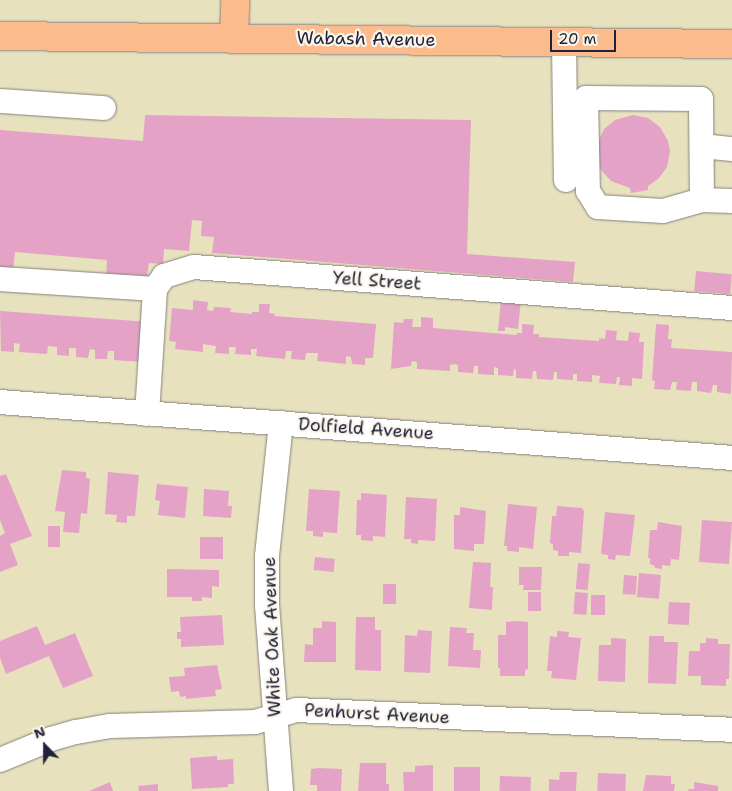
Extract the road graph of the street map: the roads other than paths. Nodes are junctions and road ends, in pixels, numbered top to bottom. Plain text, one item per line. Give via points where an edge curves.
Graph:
1 (235, 0) edge
2 (0, 36) edge
3 (234, 38) junction
4 (564, 42) junction
5 (732, 44) edge
6 (0, 101) edge
7 (104, 108) dead end
8 (702, 146) junction
9 (732, 149) edge
10 (566, 180) dead end
11 (702, 200) junction
12 (732, 201) edge
13 (0, 279) edge
14 (155, 289) junction
15 (732, 308) edge
16 (0, 402) edge
17 (147, 414) junction
18 (281, 423) junction
19 (732, 458) edge
20 (275, 716) junction
21 (732, 730) edge
22 (0, 760) edge
23 (281, 791) edge

1 - 3 main road
2 - 3 main road, Wabash Avenue
3 - 4 main road, Wabash Avenue
4 - 5 main road, Wabash Avenue
4 - 10 street
6 - 7 street
8 - 9 street
8 - 11 street
8 - 11 street via 701,99 586,98 588,190 598,207 663,210
11 - 12 street
13 - 14 street
14 - 15 street, Yell Street via 164,276 194,267
14 - 17 street
16 - 17 street, Dolfield Avenue
17 - 18 street, Dolfield Avenue
18 - 19 street, Dolfield Avenue
18 - 20 street, White Oak Avenue via 267,556
20 - 21 street, Penhurst Avenue via 296,710
20 - 22 street, Penhurst Avenue via 254,722 110,726 51,739
20 - 23 street, White Oak Avenue

